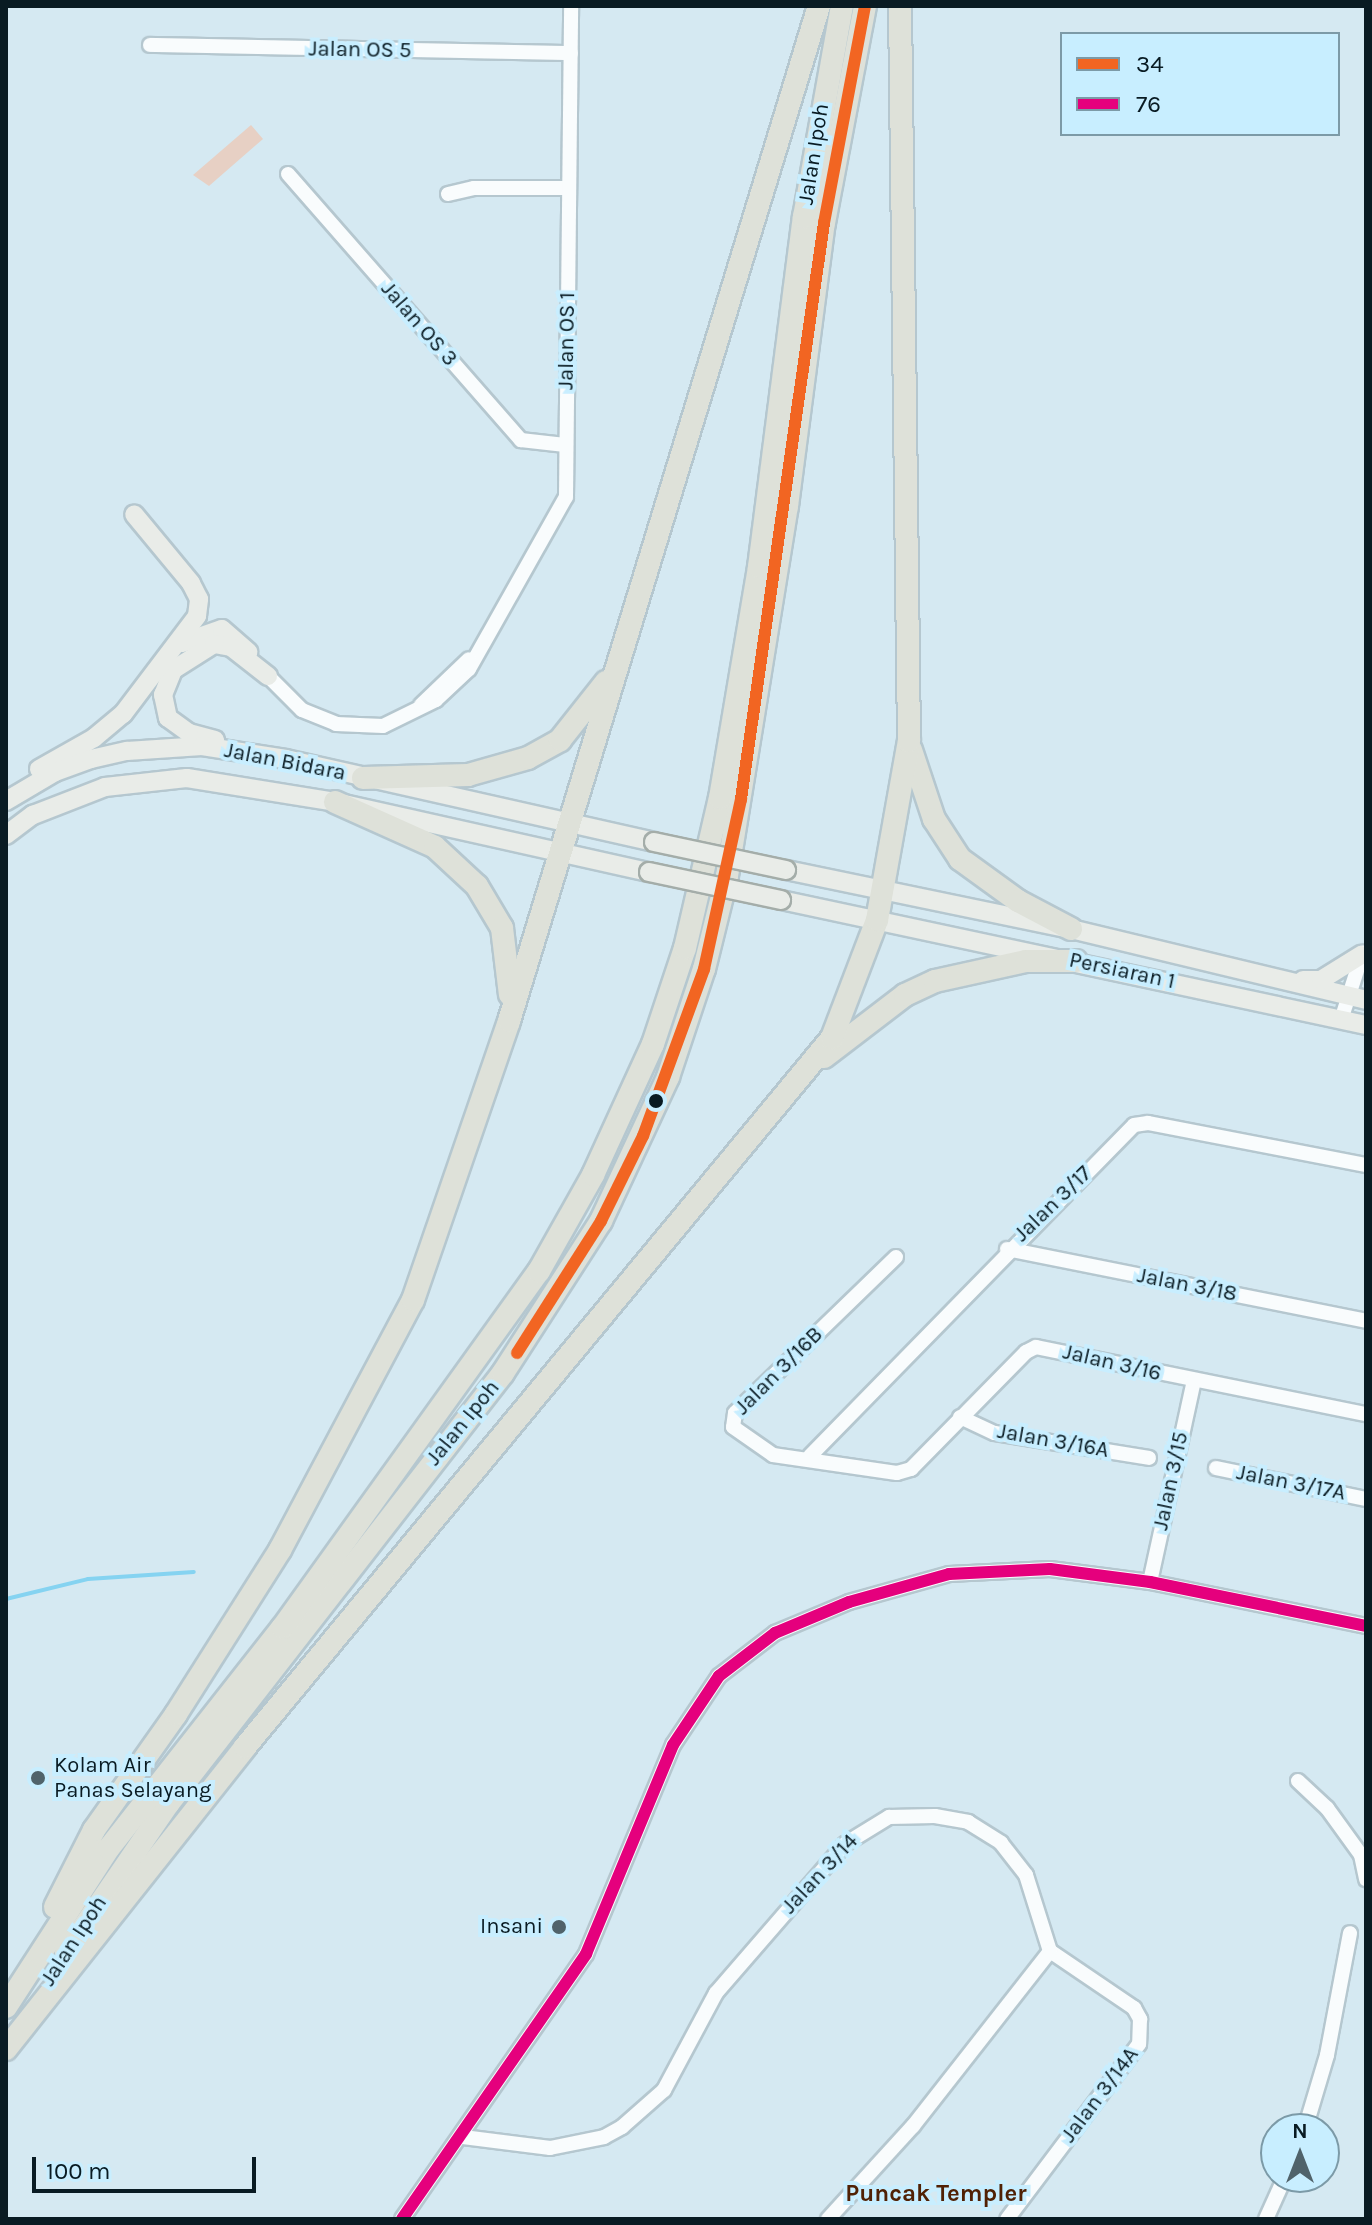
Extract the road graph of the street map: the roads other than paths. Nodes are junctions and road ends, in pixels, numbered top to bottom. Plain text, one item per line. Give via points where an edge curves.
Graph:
1 (571, 6) edge
2 (819, 6) edge
3 (842, 6) edge
4 (865, 6) edge
5 (900, 6) edge
6 (150, 45) dead end
7 (571, 53) junction
8 (288, 174) dead end
9 (569, 188) junction
10 (448, 194) dead end
11 (565, 445) junction
12 (134, 514) dead end
13 (642, 596) junction
14 (169, 651) junction
15 (268, 676) junction
16 (909, 741) junction
17 (286, 759) junction
18 (363, 778) junction
19 (6, 789) edge
20 (6, 801) edge
21 (335, 802) junction
22 (569, 826) junction
23 (6, 835) edge
24 (560, 855) junction
25 (786, 870) joint
26 (883, 889) junction
27 (781, 900) joint
28 (877, 920) junction
29 (1071, 929) junction
30 (1364, 952) edge
31 (1076, 961) junction
32 (1284, 980) junction
33 (1347, 996) junction
34 (1366, 1000) edge
35 (1341, 1020) junction
36 (509, 1021) junction
37 (1366, 1025) edge
38 (815, 1063) junction
39 (1366, 1165) edge
40 (1007, 1249) junction
41 (896, 1257) dead end
42 (1366, 1321) edge
43 (1194, 1380) junction
44 (1366, 1414) edge
45 (960, 1417) junction
46 (810, 1456) junction
47 (1149, 1458) dead end
48 (1216, 1468) dead end
49 (1366, 1499) edge
50 (1150, 1582) junction
51 (1366, 1626) edge
52 (1298, 1781) dead end
53 (1366, 1879) edge
54 (1350, 1933) dead end
55 (1050, 1951) junction
56 (28, 1970) junction
57 (6, 2007) edge
58 (6, 2049) edge
59 (1310, 2113) edge
60 (463, 2137) junction
61 (1278, 2193) edge
62 (402, 2219) edge
63 (828, 2219) edge
64 (1007, 2219) edge
65 (1266, 2219) edge

1 - 7 street, Jalan OS 1
2 - 13 highway
3 - 56 highway, Jalan Ipoh via 804,217 759,567 720,798 685,948 653,1044 593,1175 539,1271 283,1627 109,1848
4 - 58 highway, Jalan Ipoh via 824,223 787,506 727,876 704,969 658,1102 601,1221 512,1360 168,1804
5 - 16 highway
6 - 7 street, Jalan OS 5
7 - 9 street, Jalan OS 1
8 - 11 street, Jalan OS 3 via 521,440
9 - 10 street via 474,188
9 - 11 street, Jalan OS 1
11 - 15 street, Jalan OS 1 via 566,497 479,653 455,684 383,726 336,724 302,710
12 - 14 main road via 199,599 193,625
13 - 18 highway via 598,697 560,740 528,758 468,775
13 - 22 highway
14 - 15 main road via 195,634 222,629
14 - 19 main road via 110,727
15 - 17 main road via 231,647 205,646 173,670 164,704 168,718 189,733
16 - 26 highway
16 - 29 highway via 934,819 960,859 1018,901
17 - 18 main road, Jalan Bidara
17 - 20 main road, Jalan Bidara via 202,746 127,751 55,772
18 - 22 main road, Jalan Bidara
21 - 23 main road, Jalan Bidara via 227,782 161,778 62,802
21 - 24 main road, Jalan Bidara
21 - 36 highway via 413,834 477,886 506,946
22 - 24 highway
22 - 25 main road, Jalan Bidara, bridge
24 - 27 main road, Jalan Bidara, bridge
24 - 36 highway
25 - 26 main road, Persiaran 1
26 - 28 highway
26 - 29 main road, Persiaran 1
27 - 28 main road, Persiaran 1
28 - 31 main road, Persiaran 1
28 - 38 highway via 832,1038
29 - 32 main road, Persiaran 1
30 - 32 main road via 1321,980
30 - 33 street
31 - 35 main road, Persiaran 1
31 - 38 highway via 1026,961 935,981 905,995
32 - 33 main road, Persiaran 1
33 - 34 main road, Persiaran 1
33 - 35 street
35 - 37 main road, Persiaran 1
36 - 56 highway via 413,1300 280,1550 176,1714 94,1830
38 - 58 highway via 245,1747
39 - 40 street, Jalan 3/17 via 1148,1123 1134,1125
40 - 42 street, Jalan 3/18
40 - 46 street, Jalan 3/17
41 - 46 street, Jalan 3/16B via 731,1419 733,1427 773,1455
43 - 44 street, Jalan 3/16
43 - 45 street, Jalan 3/16 via 1036,1347
43 - 50 street, Jalan 3/15
45 - 46 street, Jalan 3/16 via 911,1469 897,1473
45 - 47 street, Jalan 3/16A via 995,1433
48 - 49 street, Jalan 3/17A
50 - 51 street
50 - 60 street via 1050,1569 949,1574 849,1602 775,1633 719,1676 673,1745 586,1954
52 - 53 street via 1327,1808 1361,1855
54 - 59 street via 1327,2055
55 - 60 street, Jalan 3/14 via 1026,1875 1001,1843 968,1822 889,1817 845,1844 800,1892 716,1993 664,2090 639,2115 604,2137 550,2148
55 - 63 street via 913,2126
55 - 64 street, Jalan 3/14A via 1134,2008 1143,2033
56 - 57 highway, Jalan Ipoh
60 - 62 street
61 - 65 street

